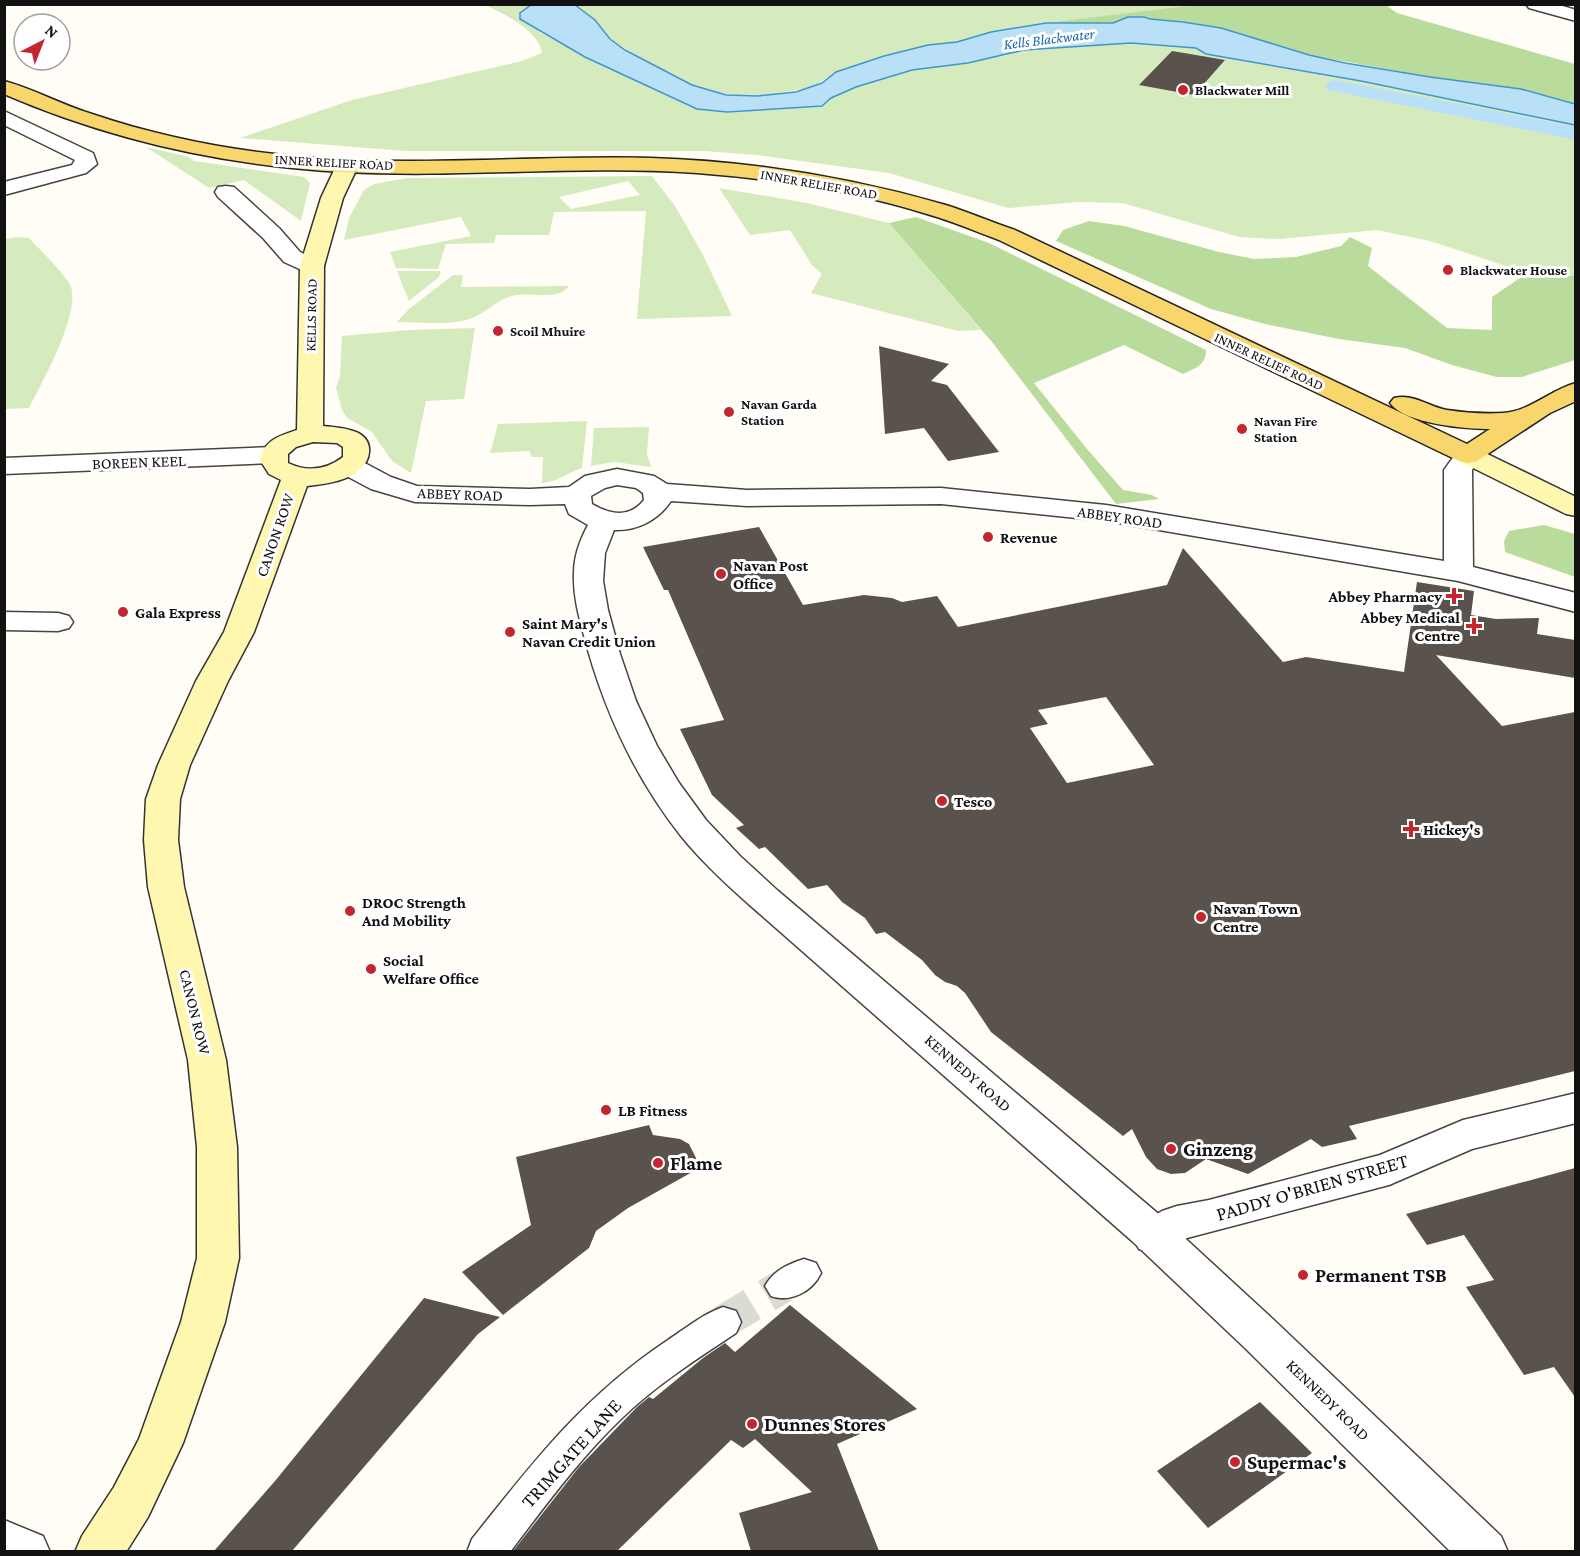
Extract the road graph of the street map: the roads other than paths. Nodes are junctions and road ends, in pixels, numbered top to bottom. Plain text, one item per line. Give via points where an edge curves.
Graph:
1 (1535, 4) edge
2 (1575, 16) edge
3 (4, 87) edge
4 (4, 117) edge
5 (347, 166) junction
6 (4, 189) edge
7 (226, 192) dead end
8 (312, 266) junction
9 (1202, 329) junction
10 (1575, 391) edge
11 (1521, 420) junction
12 (310, 434) junction
13 (1467, 455) junction
14 (4, 466) edge
15 (284, 466) junction
16 (349, 466) junction
17 (658, 492) junction
18 (577, 495) junction
19 (1575, 508) edge
20 (604, 521) junction
21 (1458, 572) junction
22 (1575, 603) edge
23 (4, 621) edge
24 (58, 622) dead end
25 (1575, 1108) edge
26 (1154, 1237) junction
27 (723, 1322) tunnel mouth
28 (4, 1542) edge
29 (26, 1551) edge
30 (99, 1551) edge
31 (486, 1551) edge
32 (1484, 1551) edge

1 - 2 street
3 - 5 main road, INNER RELIEF ROAD via 67,113 187,146
4 - 6 street via 86,157 87,164
5 - 8 main road, KELLS ROAD via 332,198
5 - 9 main road, INNER RELIEF ROAD via 636,164 698,167 860,189 1007,235
7 - 8 street via 292,257
8 - 12 main road, KELLS ROAD
9 - 11 main road via 1316,363 1426,414 1471,421
9 - 13 main road, INNER RELIEF ROAD
10 - 11 main road
11 - 13 main road
12 - 15 main road via 286,442
12 - 16 main road via 337,435 355,444 356,459
13 - 19 main road, INNER RELIEF ROAD
13 - 21 street via 1458,470
14 - 15 street, BOREEN KEEL
15 - 16 main road via 325,476
15 - 30 main road, CANON ROW via 239,632 209,688 163,799 161,840 166,887 207,1060 217,1147 218,1258 203,1322 160,1443 131,1502
16 - 18 street, ABBEY ROAD via 381,483 415,494
17 - 18 street via 643,480 617,477 592,482
17 - 20 street via 657,505 641,517
17 - 21 street, ABBEY ROAD via 747,498 941,496 1106,513
18 - 20 street via 579,508
20 - 26 street, KENNEDY ROAD via 593,542 588,576 604,658 624,713 679,809 708,846
21 - 22 street, ABBEY ROAD
23 - 24 street
25 - 26 street, PADDY O'BRIEN STREET via 1463,1136 1389,1169 1178,1223
26 - 32 street, KENNEDY ROAD
27 - 31 street, TRIMGATE LANE via 650,1371 596,1419
28 - 29 street

